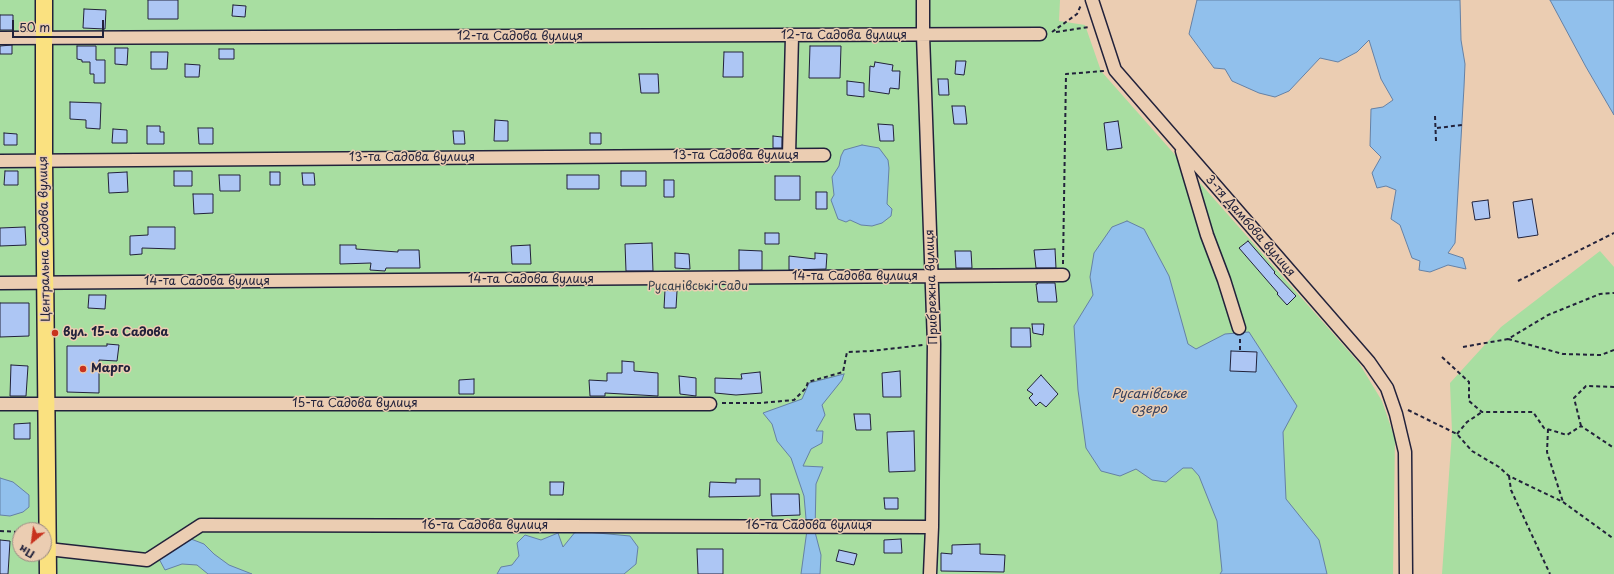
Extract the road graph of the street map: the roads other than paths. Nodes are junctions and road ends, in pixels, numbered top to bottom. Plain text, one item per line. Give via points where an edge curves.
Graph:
1 (44, 0) edge
2 (924, 0) edge
3 (1092, 0) edge
4 (1040, 34) road end
5 (792, 36) junction
6 (924, 36) junction
7 (0, 38) edge
8 (44, 38) junction
9 (1181, 146) junction
10 (789, 155) junction
11 (824, 155) dead end
12 (0, 161) edge
13 (44, 161) junction
14 (1063, 275) road end
15 (933, 277) junction
16 (0, 283) edge
17 (45, 283) junction
18 (1239, 328) dead end
19 (0, 404) edge
20 (46, 404) junction
21 (710, 404) road end
22 (48, 522) edge
23 (932, 526) junction
24 (52, 549) edge
25 (48, 562) edge
26 (48, 574) edge
27 (930, 574) edge
28 (1406, 574) edge

1 - 8 main road, Центральна Садова вулиця
2 - 6 street, Прибрежна вулиця
3 - 9 street, 3-тя Дамбова вулиця via 1115,70
4 - 6 street, 12-та Садова вулиця
5 - 6 street, 12-та Садова вулиця
5 - 8 street, 12-та Садова вулиця
5 - 10 street
6 - 15 street, Прибрежна вулиця
7 - 8 street, 12-та Садова вулиця
8 - 13 main road, Центральна Садова вулиця
9 - 18 street via 1207,235
9 - 28 street, 3-тя Дамбова вулиця via 1369,362 1387,388 1405,452
10 - 11 street, 13-та Садова вулиця
10 - 13 street, 13-та Садова вулиця
12 - 13 street, 13-та Садова вулиця
13 - 17 main road, Центральна Садова вулиця
14 - 15 street, 14-та Садова вулиця
15 - 17 street, 14-та Садова вулиця
15 - 23 street, Прибрежна вулиця
16 - 17 street, 14-та Садова вулиця
17 - 20 main road, Центральна Садова вулиця
19 - 20 street, 15-та Садова вулиця
20 - 21 street, 15-та Садова вулиця
20 - 22 main road, Центральна Садова вулиця
23 - 24 street, 16-та Садова вулиця via 201,525 147,560
23 - 27 street, Прибрежна вулиця
25 - 26 main road, Центральна Садова вулиця

